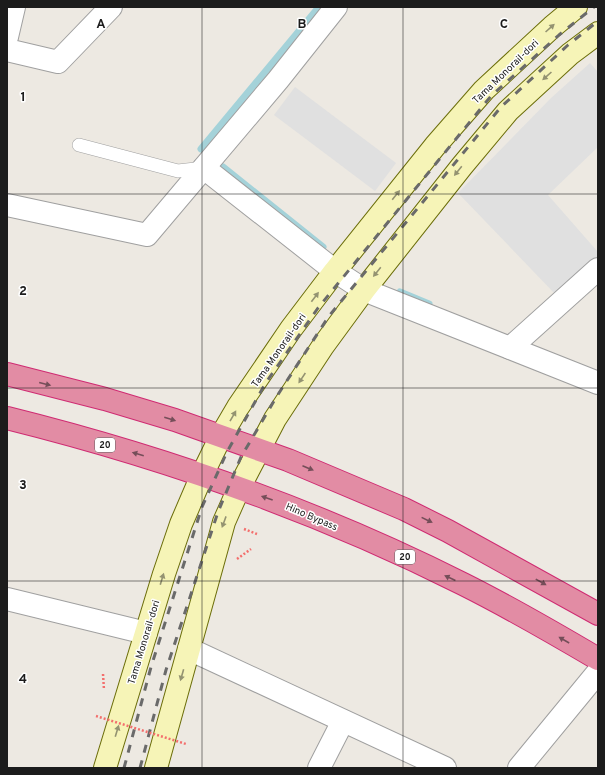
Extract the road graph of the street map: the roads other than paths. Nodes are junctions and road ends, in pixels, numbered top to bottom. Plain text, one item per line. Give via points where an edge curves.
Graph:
1 (14, 7) edge
2 (111, 7) edge
3 (336, 7) edge
4 (576, 7) edge
5 (598, 33) edge
6 (7, 37) edge
7 (7, 50) edge
8 (79, 145) dead end
9 (204, 168) junction
10 (7, 205) edge
11 (598, 269) edge
12 (335, 270) junction
13 (364, 290) junction
14 (510, 348) junction
15 (7, 374) edge
16 (598, 383) edge
17 (7, 418) edge
18 (222, 436) junction
19 (259, 449) junction
20 (202, 475) junction
21 (239, 488) junction
22 (7, 599) edge
23 (598, 614) edge
24 (146, 634) junction
25 (189, 649) junction
26 (598, 659) edge
27 (598, 672) edge
28 (343, 721) junction
29 (105, 768) edge
30 (156, 768) edge
31 (319, 768) edge
32 (445, 768) edge
33 (519, 768) edge

1 - 6 street
2 - 7 street via 58,62
3 - 9 street
12 -> 4 main road, Tama Monorail-dori via 435,146 484,90
5 -> 13 main road via 570,54 508,111
8 - 9 lane via 178,172
9 - 10 street via 147,235
9 - 12 street
11 - 14 street
12 - 13 street
18 -> 12 main road, Tama Monorail-dori via 238,407 291,329
13 - 14 street
13 -> 19 main road via 322,346 275,419
14 - 16 street
15 -> 18 highway via 105,400
20 -> 17 highway, Hino Bypass / 20
18 - 19 highway
18 - 20 main road, Tama Monorail-dori
19 - 21 main road
19 -> 23 highway via 410,512
20 - 21 highway, Hino Bypass / 20
24 -> 20 main road, Tama Monorail-dori via 181,524
21 -> 25 main road via 224,522
26 -> 21 highway, Hino Bypass / 20 via 463,584 380,545
22 - 24 street
29 -> 24 main road, Tama Monorail-dori
25 - 28 street
25 -> 30 main road
27 - 33 street
28 - 31 street
28 - 32 street

